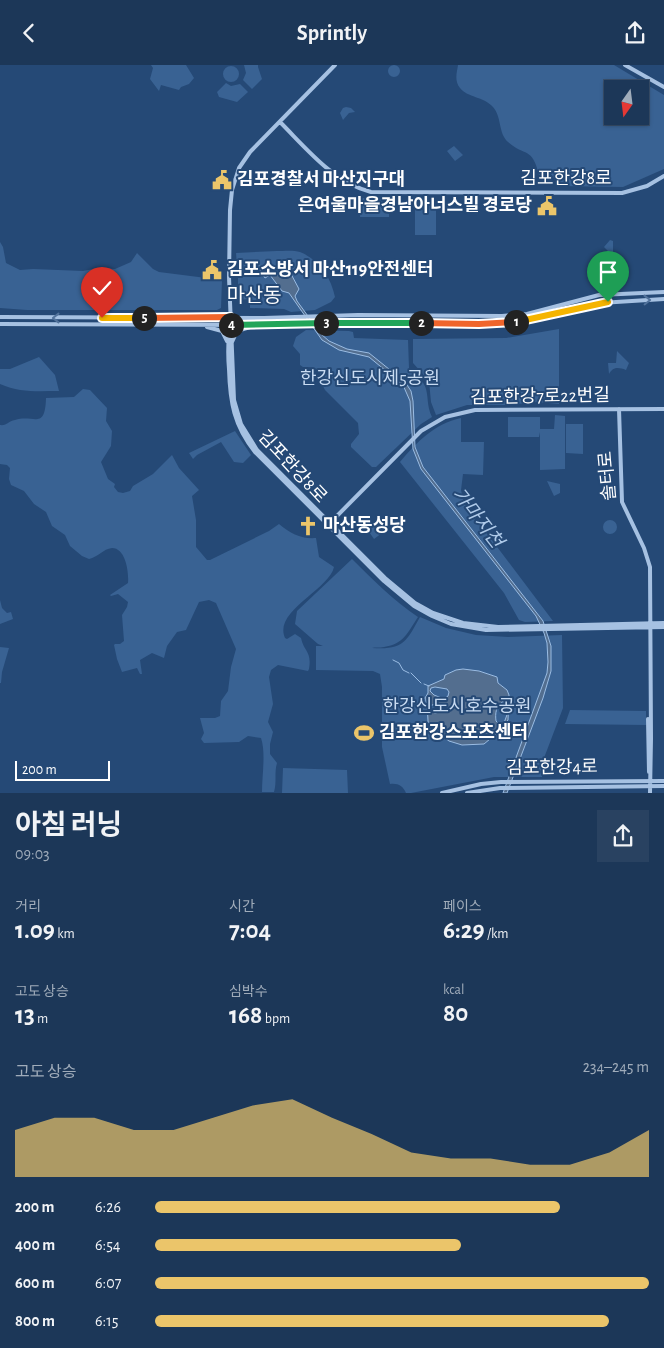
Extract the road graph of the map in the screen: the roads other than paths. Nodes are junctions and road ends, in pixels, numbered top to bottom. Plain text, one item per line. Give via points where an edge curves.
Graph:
1 (335, 65) edge
2 (626, 65) edge
3 (664, 87) edge
4 (280, 122) junction
5 (664, 176) edge
6 (664, 292) edge
7 (664, 299) edge
8 (0, 317) edge
9 (230, 317) junction
10 (0, 324) edge
11 (194, 325) junction
12 (230, 325) junction
13 (260, 325) junction
14 (230, 344) junction
15 (619, 409) junction
16 (664, 409) edge
17 (329, 524) junction
18 (664, 623) edge
19 (649, 625) junction
20 (664, 627) edge
21 (650, 781) junction
22 (664, 781) edge
23 (519, 785) junction
24 (650, 786) junction
25 (664, 786) edge
26 (442, 793) edge
27 (467, 793) edge
28 (650, 793) edge

1 - 4 street, 김포한강8로
2 - 3 street
4 - 5 street, 김포한강8로 via 338,178 371,191 622,193 647,186
4 - 9 street, 김포한강8로 via 250,152 234,181 230,210
6 - 9 street via 599,295 528,314 502,316
13 -> 7 street via 507,323 600,303
9 -> 8 street
9 - 12 street, 김포한강8로
10 - 11 street
11 - 12 street
11 - 14 street via 222,331
12 - 13 street
12 - 14 street, 김포한강8로
13 - 14 street via 239,329
14 - 17 street, 김포한강8로 via 234,400 246,433 257,450
15 - 16 street, 김포한강7로22번길
15 - 17 street, 김포한강7로22번길 via 475,410 445,417 422,431
15 - 19 street, 솔터로 via 622,495 650,567
17 - 19 street, 김포한강8로 via 399,594 414,606 451,624 480,629
18 - 19 street, 김포한강8로
19 - 20 street, 김포한강8로
19 - 21 street, 솔터로
21 - 22 street, 김포한강4로
21 - 23 street, 김포한강4로
21 - 24 street, 솔터로
23 - 24 street, 김포한강4로
23 - 26 street, 김포한강4로 via 501,782 481,784
23 - 27 street, 김포한강4로
24 - 25 street, 김포한강4로
24 - 28 street, 솔터로

